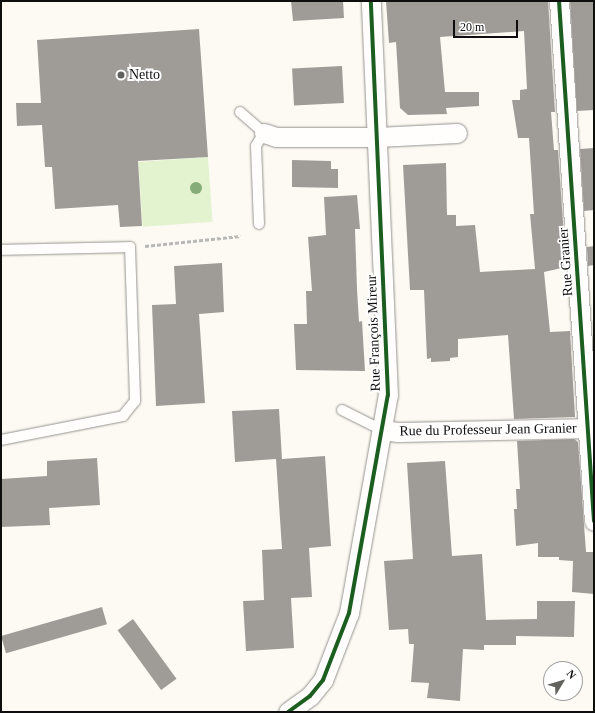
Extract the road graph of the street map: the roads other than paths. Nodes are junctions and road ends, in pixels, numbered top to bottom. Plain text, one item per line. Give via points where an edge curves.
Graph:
1 (371, 1) edge
2 (559, 1) edge
3 (240, 112) dead end
4 (457, 133) dead end
5 (264, 134) junction
6 (377, 137) junction
7 (259, 224) dead end
8 (1, 250) edge
9 (342, 410) dead end
10 (591, 428) edge
11 (382, 430) junction
12 (1, 440) edge
13 (594, 521) edge
14 (288, 712) edge

1 - 6 street, Rue François Mireur
2 - 10 street, Rue Granier
3 - 5 lane
4 - 6 street
5 - 6 street via 276,137
5 - 7 lane via 256,146
6 - 11 street, Rue François Mireur via 388,394
8 - 12 lane via 130,247 135,401 132,408 123,416
9 - 11 lane
10 - 11 street, Rue du Professeur Jean Granier via 398,432
10 - 13 street, Rue Granier
11 - 14 street, Rue François Mireur via 349,613 323,680 310,696

